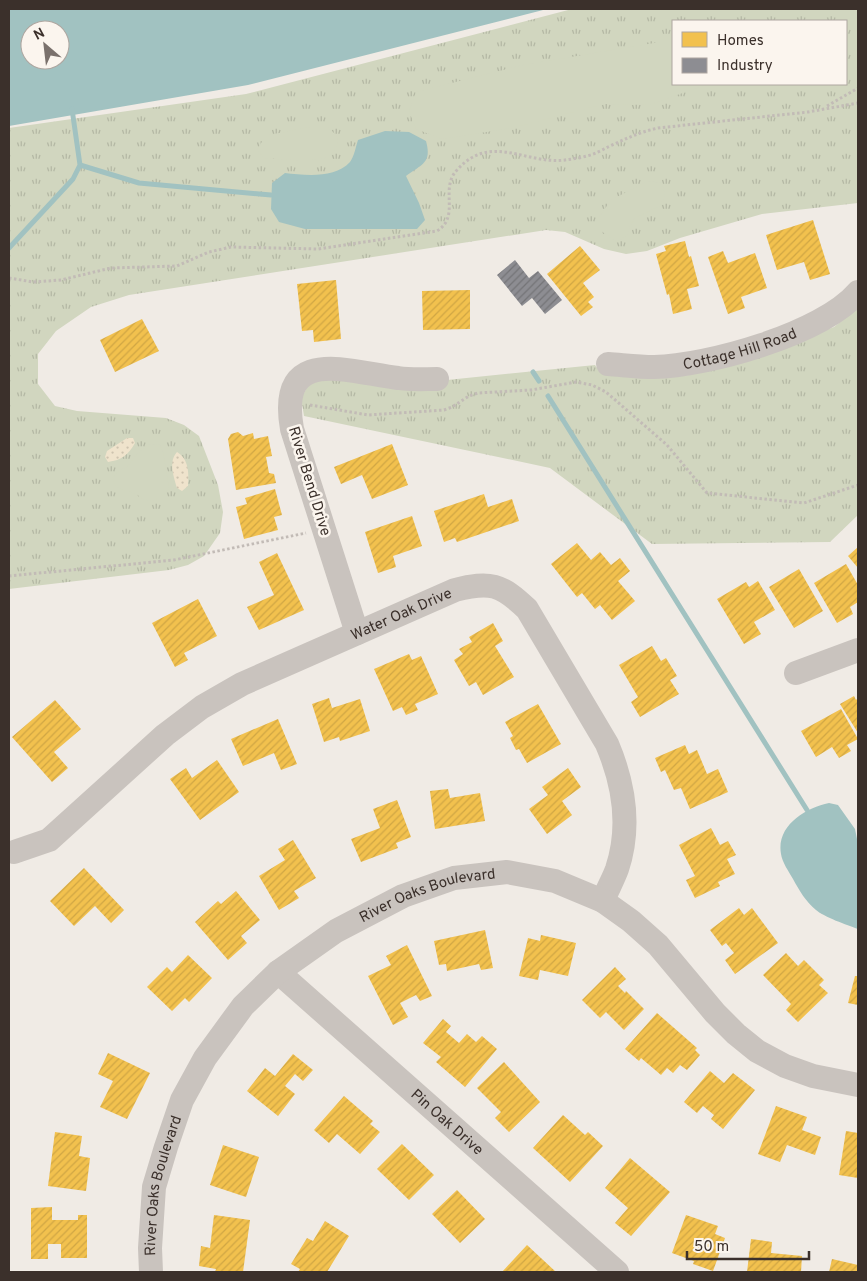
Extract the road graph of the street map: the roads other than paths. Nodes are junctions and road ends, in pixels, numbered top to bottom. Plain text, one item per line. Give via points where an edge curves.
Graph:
1 (858, 292) edge
2 (608, 364) dead end
3 (437, 379) dead end
4 (357, 633) junction
5 (858, 650) edge
6 (796, 673) dead end
7 (14, 852) dead end
8 (603, 901) junction
9 (278, 972) junction
10 (858, 1084) edge
11 (152, 1272) edge
12 (616, 1272) edge

1 - 2 street, Cottage Hill Road via 826,318 753,348 685,364 653,367
3 - 4 street, River Bend Drive via 317,369 304,375 291,394 292,429
4 - 7 street, Water Oak Drive via 242,684 202,707 165,734 49,840
4 - 8 street, Water Oak Drive via 455,590 475,585 494,586 512,595 527,609 607,744 620,782 625,816 624,840 617,869
5 - 6 street
8 - 9 street, River Oaks Boulevard via 555,881 507,872 454,878 403,896 336,931
8 - 10 street, River Oaks Boulevard via 658,945 715,1014 757,1050 785,1066 814,1076
9 - 11 street, River Oaks Boulevard via 243,1006 205,1058 182,1100 154,1187 150,1248
9 - 12 street, Pin Oak Drive

